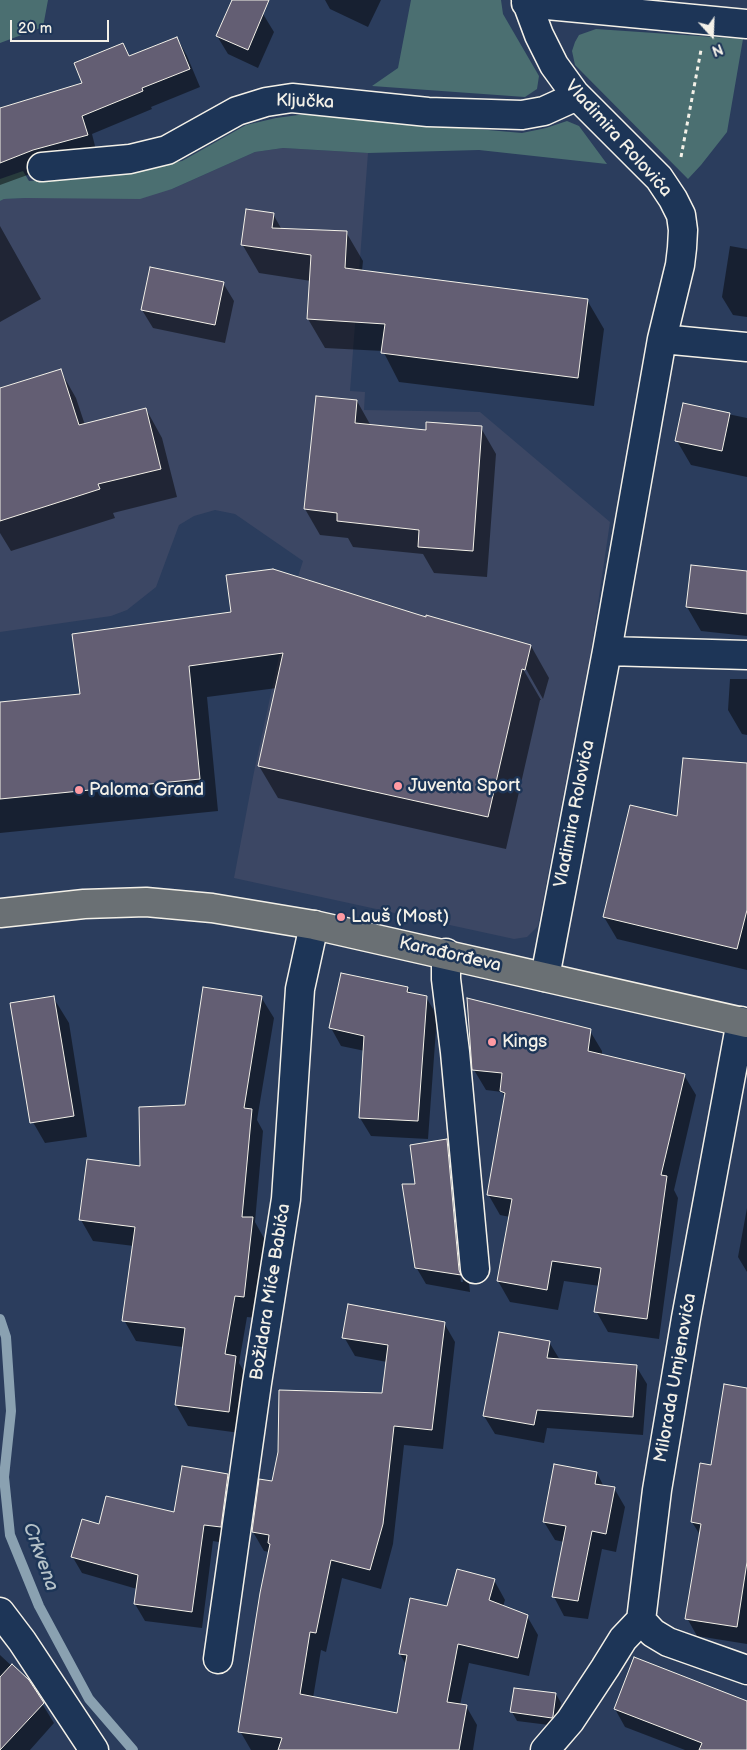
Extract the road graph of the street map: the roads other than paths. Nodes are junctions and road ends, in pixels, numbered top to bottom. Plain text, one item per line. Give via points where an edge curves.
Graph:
1 (526, 2) edge
2 (747, 24) edge
3 (577, 96) junction
4 (42, 167) dead end
5 (662, 339) junction
6 (747, 347) edge
7 (607, 651) junction
8 (747, 655) edge
9 (0, 912) edge
10 (314, 925) junction
11 (446, 953) junction
12 (545, 977) junction
13 (744, 1022) edge
14 (475, 1270) dead end
15 (0, 1612) edge
16 (641, 1620) junction
17 (218, 1659) dead end
18 (747, 1670) edge
19 (94, 1750) edge
20 (545, 1750) edge

1 - 2 street, Vladimira Rolovića
1 - 3 street, Vladimira Rolovića via 554,65
3 - 4 street, Ključka via 544,111 522,115 428,112 292,98 237,111 167,150 130,159
3 - 5 street, Vladimira Rolovića via 659,178 681,215 682,248 676,287
5 - 6 street
5 - 7 street, Vladimira Rolovića
7 - 8 street
7 - 12 street, Vladimira Rolovića
9 - 10 main road, Karađorđeva via 146,902 212,908
10 - 11 main road, Karađorđeva
10 - 17 street, Božidara Miće Babića via 300,989 286,1199
11 - 12 main road, Karađorđeva
11 - 14 street
12 - 13 main road, Karađorđeva
13 - 16 street, Milorada Umjenovića via 686,1318 657,1490
15 - 19 street
16 - 18 street via 668,1642
16 - 20 street via 622,1639 570,1721

